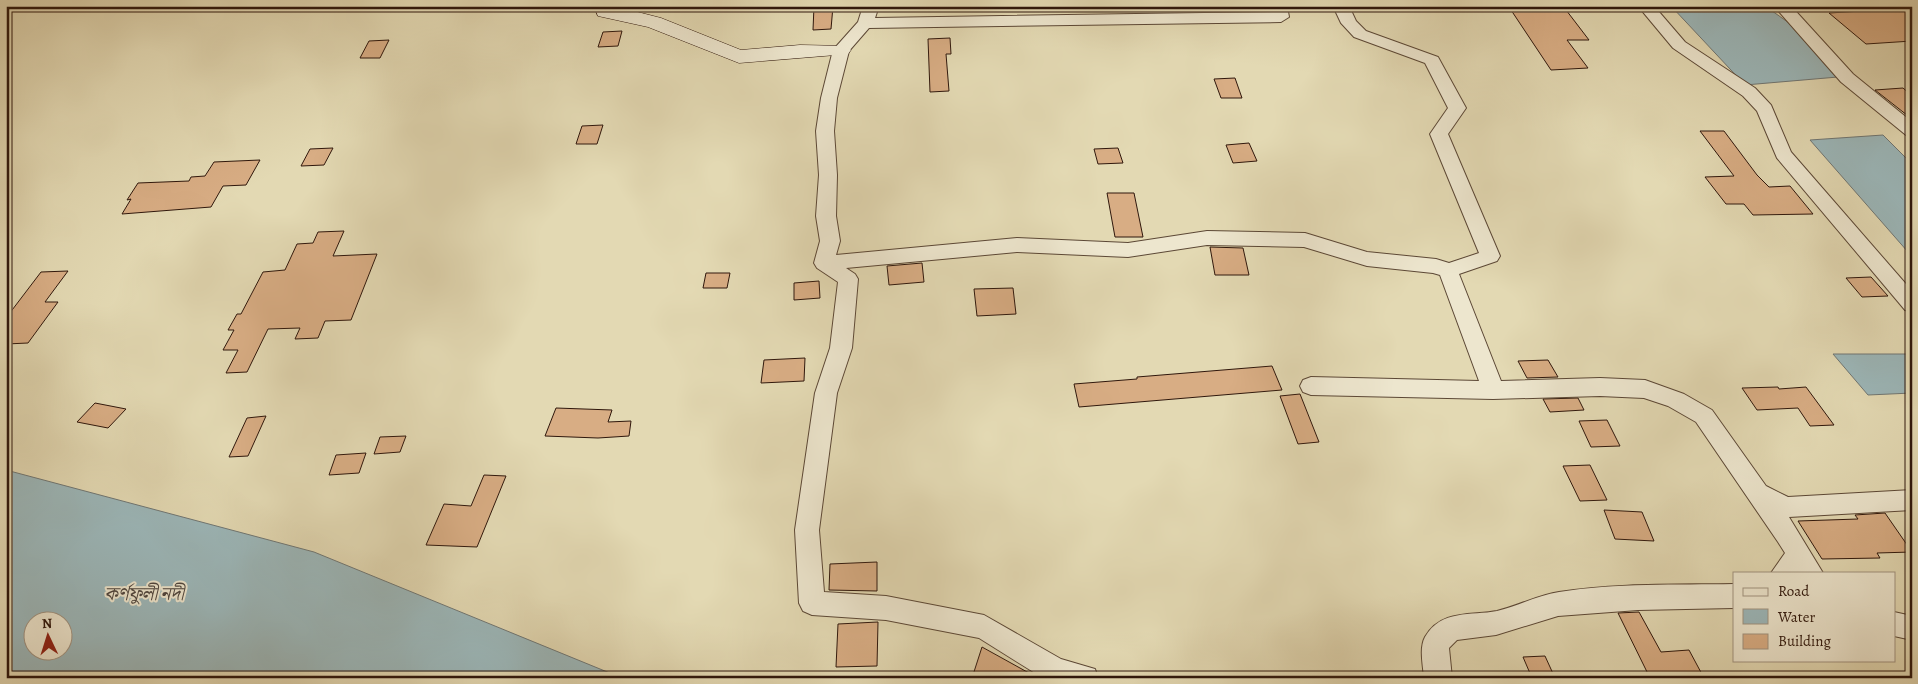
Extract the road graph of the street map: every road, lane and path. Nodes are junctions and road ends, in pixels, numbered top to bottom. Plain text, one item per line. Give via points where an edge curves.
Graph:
1 (604, 6) edge
2 (871, 6) edge
3 (1279, 6) edge
4 (1341, 6) edge
5 (1646, 6) edge
6 (1782, 6) edge
7 (864, 23) junction
8 (841, 50) junction
9 (1912, 132) edge
10 (824, 263) junction
11 (1448, 271) junction
12 (1912, 305) edge
13 (1311, 386) dead end
14 (1493, 390) junction
15 (1758, 493) junction
16 (1912, 500) edge
17 (1797, 567) edge
18 (1733, 596) edge
19 (1896, 624) edge
20 (1912, 628) edge
21 (1085, 678) edge
22 (1438, 678) edge

1 - 8 street via 605,12 654,22 739,57
2 - 7 street
3 - 7 street via 1281,17
4 - 11 street via 1348,23 1360,34 1432,60 1457,108 1439,134 1490,256
5 - 12 street via 1679,45 1748,92 1765,109 1783,154
6 - 9 street via 1847,78
7 - 8 street
8 - 10 street via 825,131 826,216 830,241
10 - 11 street via 1017,245 1128,250 1207,238 1305,240 1367,259 1436,266
10 - 21 street via 848,279 841,348 826,393 807,530 812,603 886,608 984,628 1055,670
11 - 14 street
13 - 14 street
14 - 15 street via 1645,389 1676,400 1704,416
15 - 16 street via 1786,507
15 - 17 street via 1787,534
18 - 22 street via 1558,604 1496,623 1451,628 1435,644
19 - 20 street

